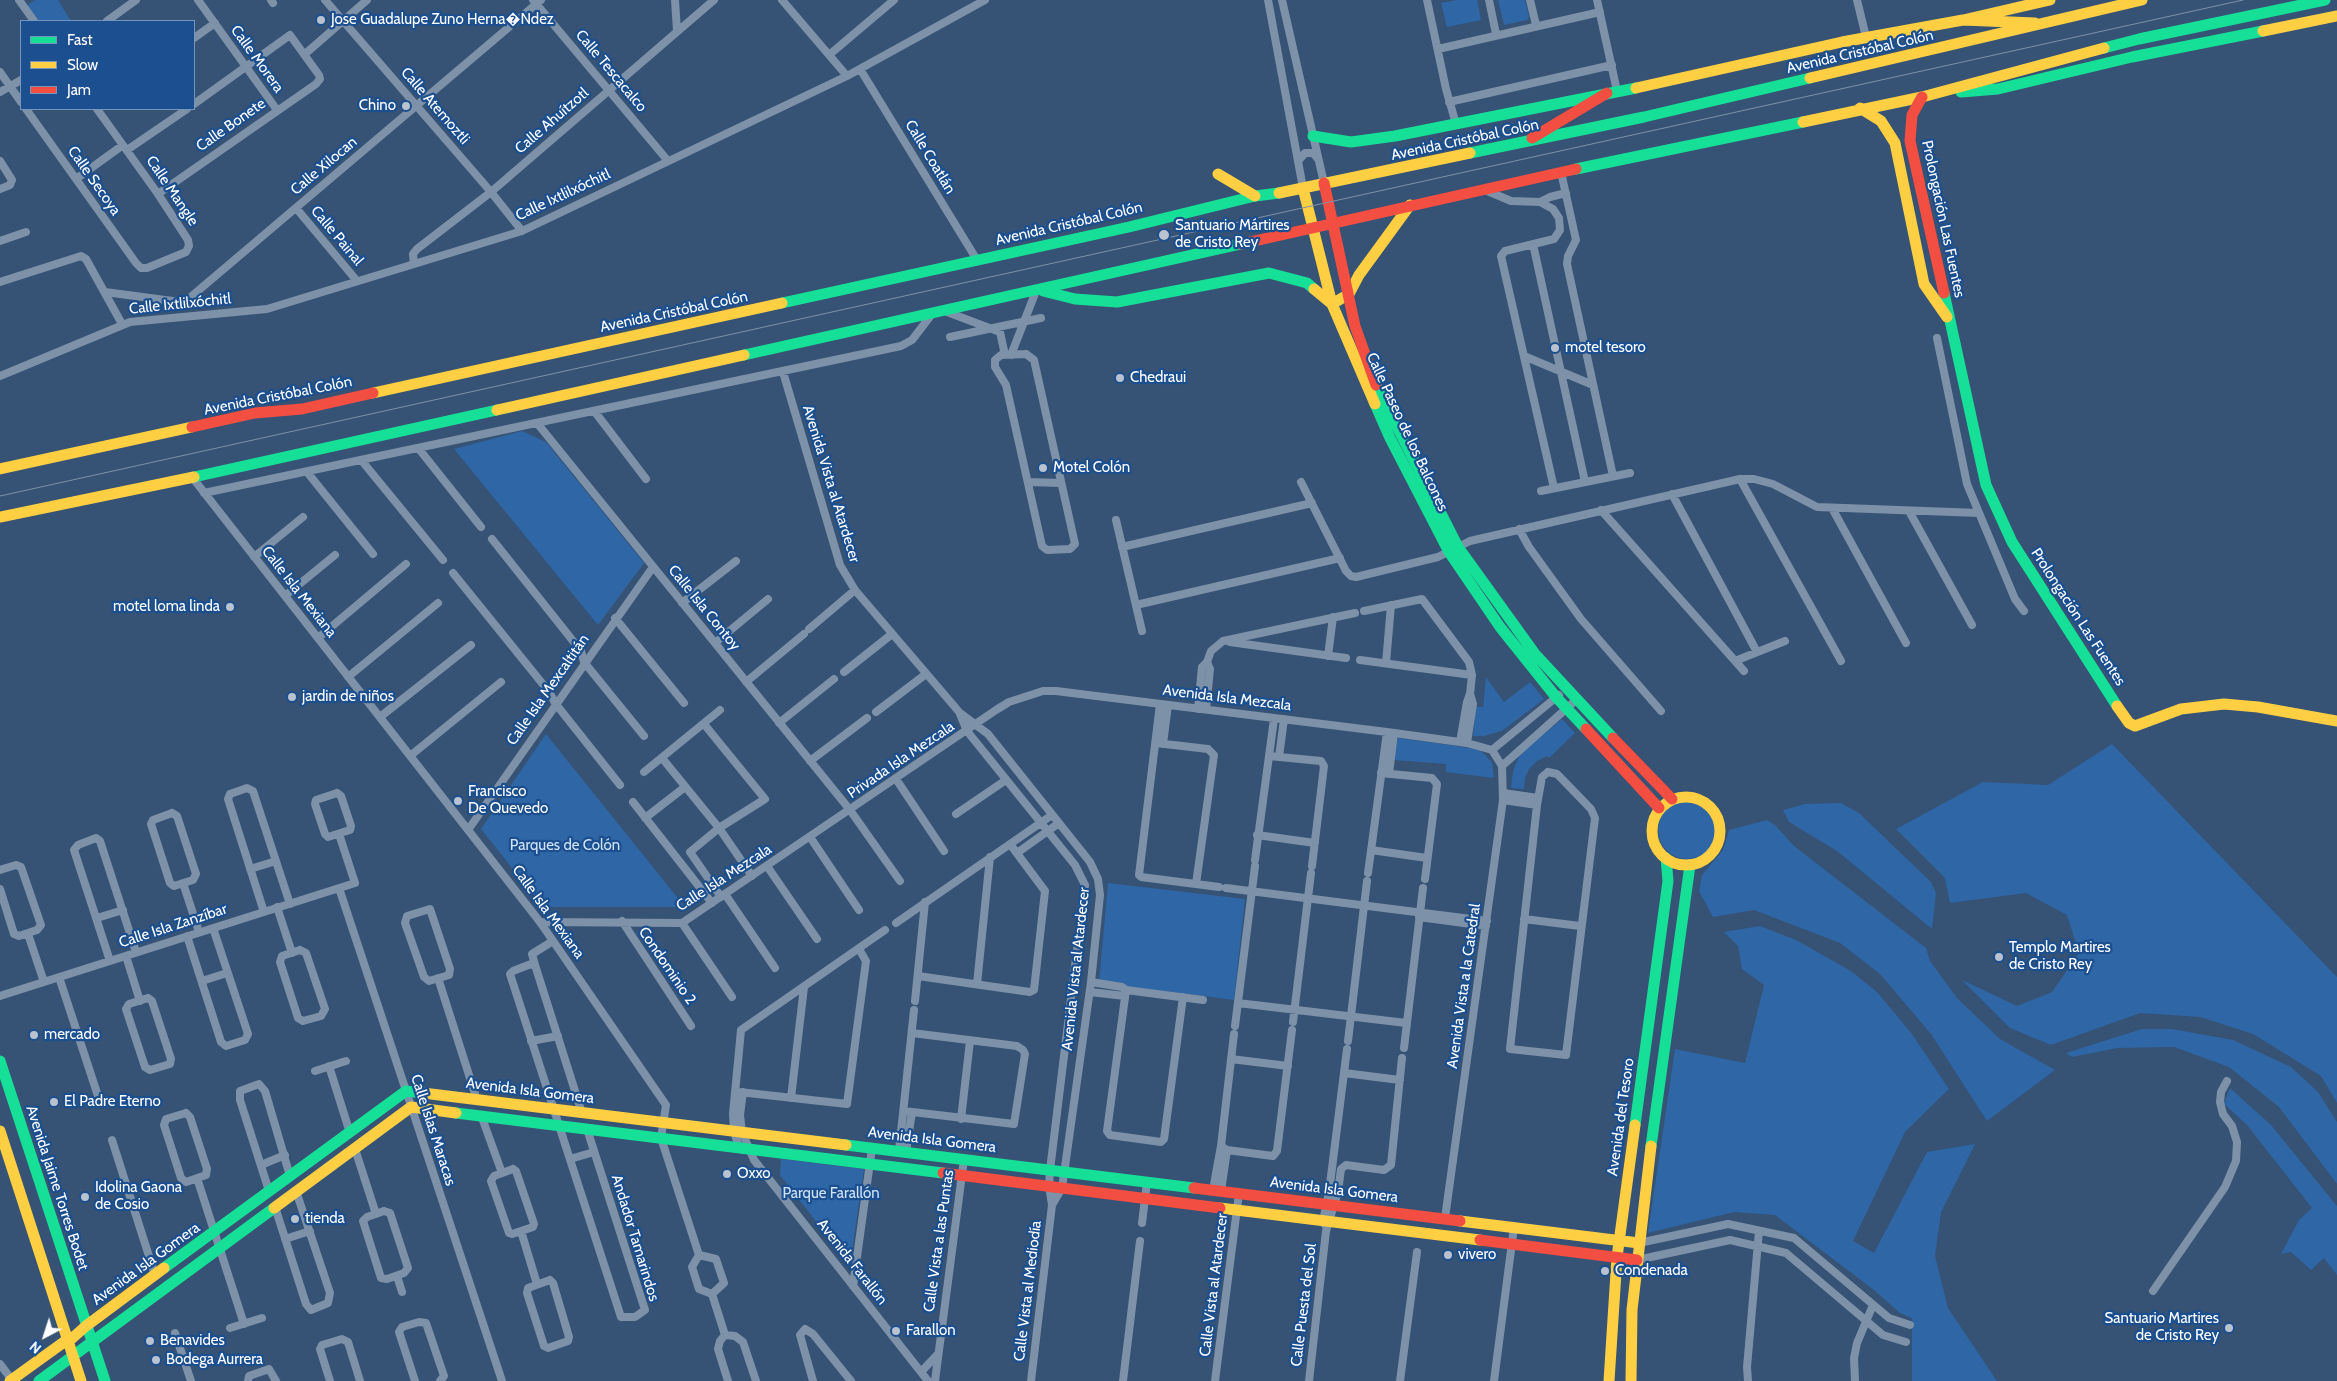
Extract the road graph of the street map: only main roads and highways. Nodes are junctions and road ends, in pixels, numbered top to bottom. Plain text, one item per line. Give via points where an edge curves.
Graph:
1 (2050, 0) edge
2 (2142, 0) edge
3 (2325, 0) edge
4 (2337, 16) edge
5 (1963, 20) junction
6 (2047, 24) junction
7 (1612, 92) junction
8 (1926, 96) junction
9 (1860, 108) junction
10 (1312, 136) road end
11 (1525, 143) junction
12 (1218, 174) dead end
13 (1324, 183) junction
14 (1303, 188) junction
15 (1255, 196) junction
16 (1410, 205) junction
17 (1333, 224) junction
18 (1312, 229) junction
19 (1038, 290) junction
20 (1349, 294) junction
21 (1332, 304) junction
22 (1950, 321) junction
23 (0, 469) edge
24 (0, 517) edge
25 (1453, 549) junction
26 (2337, 721) edge
27 (1672, 799) junction
28 (1659, 808) junction
29 (1666, 858) junction
30 (1690, 865) junction
31 (0, 1060) edge
32 (0, 1131) edge
33 (1619, 1240) junction
34 (1639, 1243) junction
35 (1617, 1258) junction
36 (1637, 1260) junction
37 (86, 1326) junction
38 (68, 1341) junction
39 (91, 1343) junction
40 (72, 1356) junction
41 (11, 1380) edge
42 (39, 1381) edge
43 (81, 1381) edge
44 (105, 1381) edge
45 (1609, 1381) edge
46 (1631, 1381) edge

1 - 5 main road
2 - 6 main road, Avenida Cristóbal Colón
3 - 8 main road via 2139,40
4 - 8 main road via 1998,89
5 - 6 main road
5 - 7 main road, Avenida Cristóbal Colón via 1866,37
6 - 11 main road, Avenida Cristóbal Colón
7 - 10 main road, Avenida Cristóbal Colón via 1359,142
7 - 11 main road
8 - 9 main road
8 - 22 main road, Prolongación Las Fuentes via 1912,115 1910,141
9 - 16 main road
9 - 22 main road, Prolongación Las Fuentes via 1881,121 1895,143 1924,284
11 - 13 main road, Avenida Cristóbal Colón
12 - 15 main road
13 - 14 main road, Avenida Cristóbal Colón
13 - 17 main road, Calle Paseo de los Balcones
14 - 15 main road, Avenida Cristóbal Colón
14 - 18 main road, Calle Paseo de los Balcones
15 - 23 main road, Avenida Cristóbal Colón via 1129,227 302,409 255,413
16 - 17 main road
16 - 20 main road
17 - 18 main road
17 - 20 main road, Calle Paseo de los Balcones
18 - 19 main road
18 - 21 main road, Calle Paseo de los Balcones
19 - 21 main road via 1074,299 1117,302 1269,273 1289,276 1307,284
19 - 24 main road
20 - 21 main road
20 - 25 main road, Calle Paseo de los Balcones via 1355,326 1380,396
21 - 25 main road, Calle Paseo de los Balcones via 1390,438
22 - 26 main road, Prolongación Las Fuentes via 1986,485 1999,517 2017,550 2130,723 2142,725 2182,709 2224,704
25 - 27 main road, Calle Paseo de los Balcones via 1535,654
25 - 28 main road, Calle Paseo de los Balcones via 1500,626 1556,697
27 - 28 main road
27 - 30 main road via 1692,797 1701,800 1713,809 1720,822 1720,838 1714,852
28 - 29 main road via 1652,832 1654,842
29 - 30 main road via 1674,863
29 - 33 main road, Avenida del Tesoro via 1668,881
30 - 34 main road
31 - 37 main road, Avenida Jaime Torres Bodet
32 - 38 main road
33 - 34 main road, Avenida Isla Gomera
33 - 35 main road, Avenida del Tesoro
33 - 37 main road, Avenida Isla Gomera via 406,1091
34 - 36 main road
35 - 36 main road, Avenida Isla Gomera
35 - 39 main road, Avenida Isla Gomera via 1327,1225 1145,1198 411,1107
35 - 45 main road, Avenida del Tesoro
36 - 46 main road via 1632,1310
37 - 38 main road, Avenida Isla Gomera
37 - 39 main road, Avenida Jaime Torres Bodet
38 - 40 main road
38 - 41 main road, Avenida Isla Gomera
39 - 40 main road, Avenida Isla Gomera
39 - 44 main road, Avenida Jaime Torres Bodet
40 - 42 main road, Avenida Isla Gomera
40 - 43 main road

